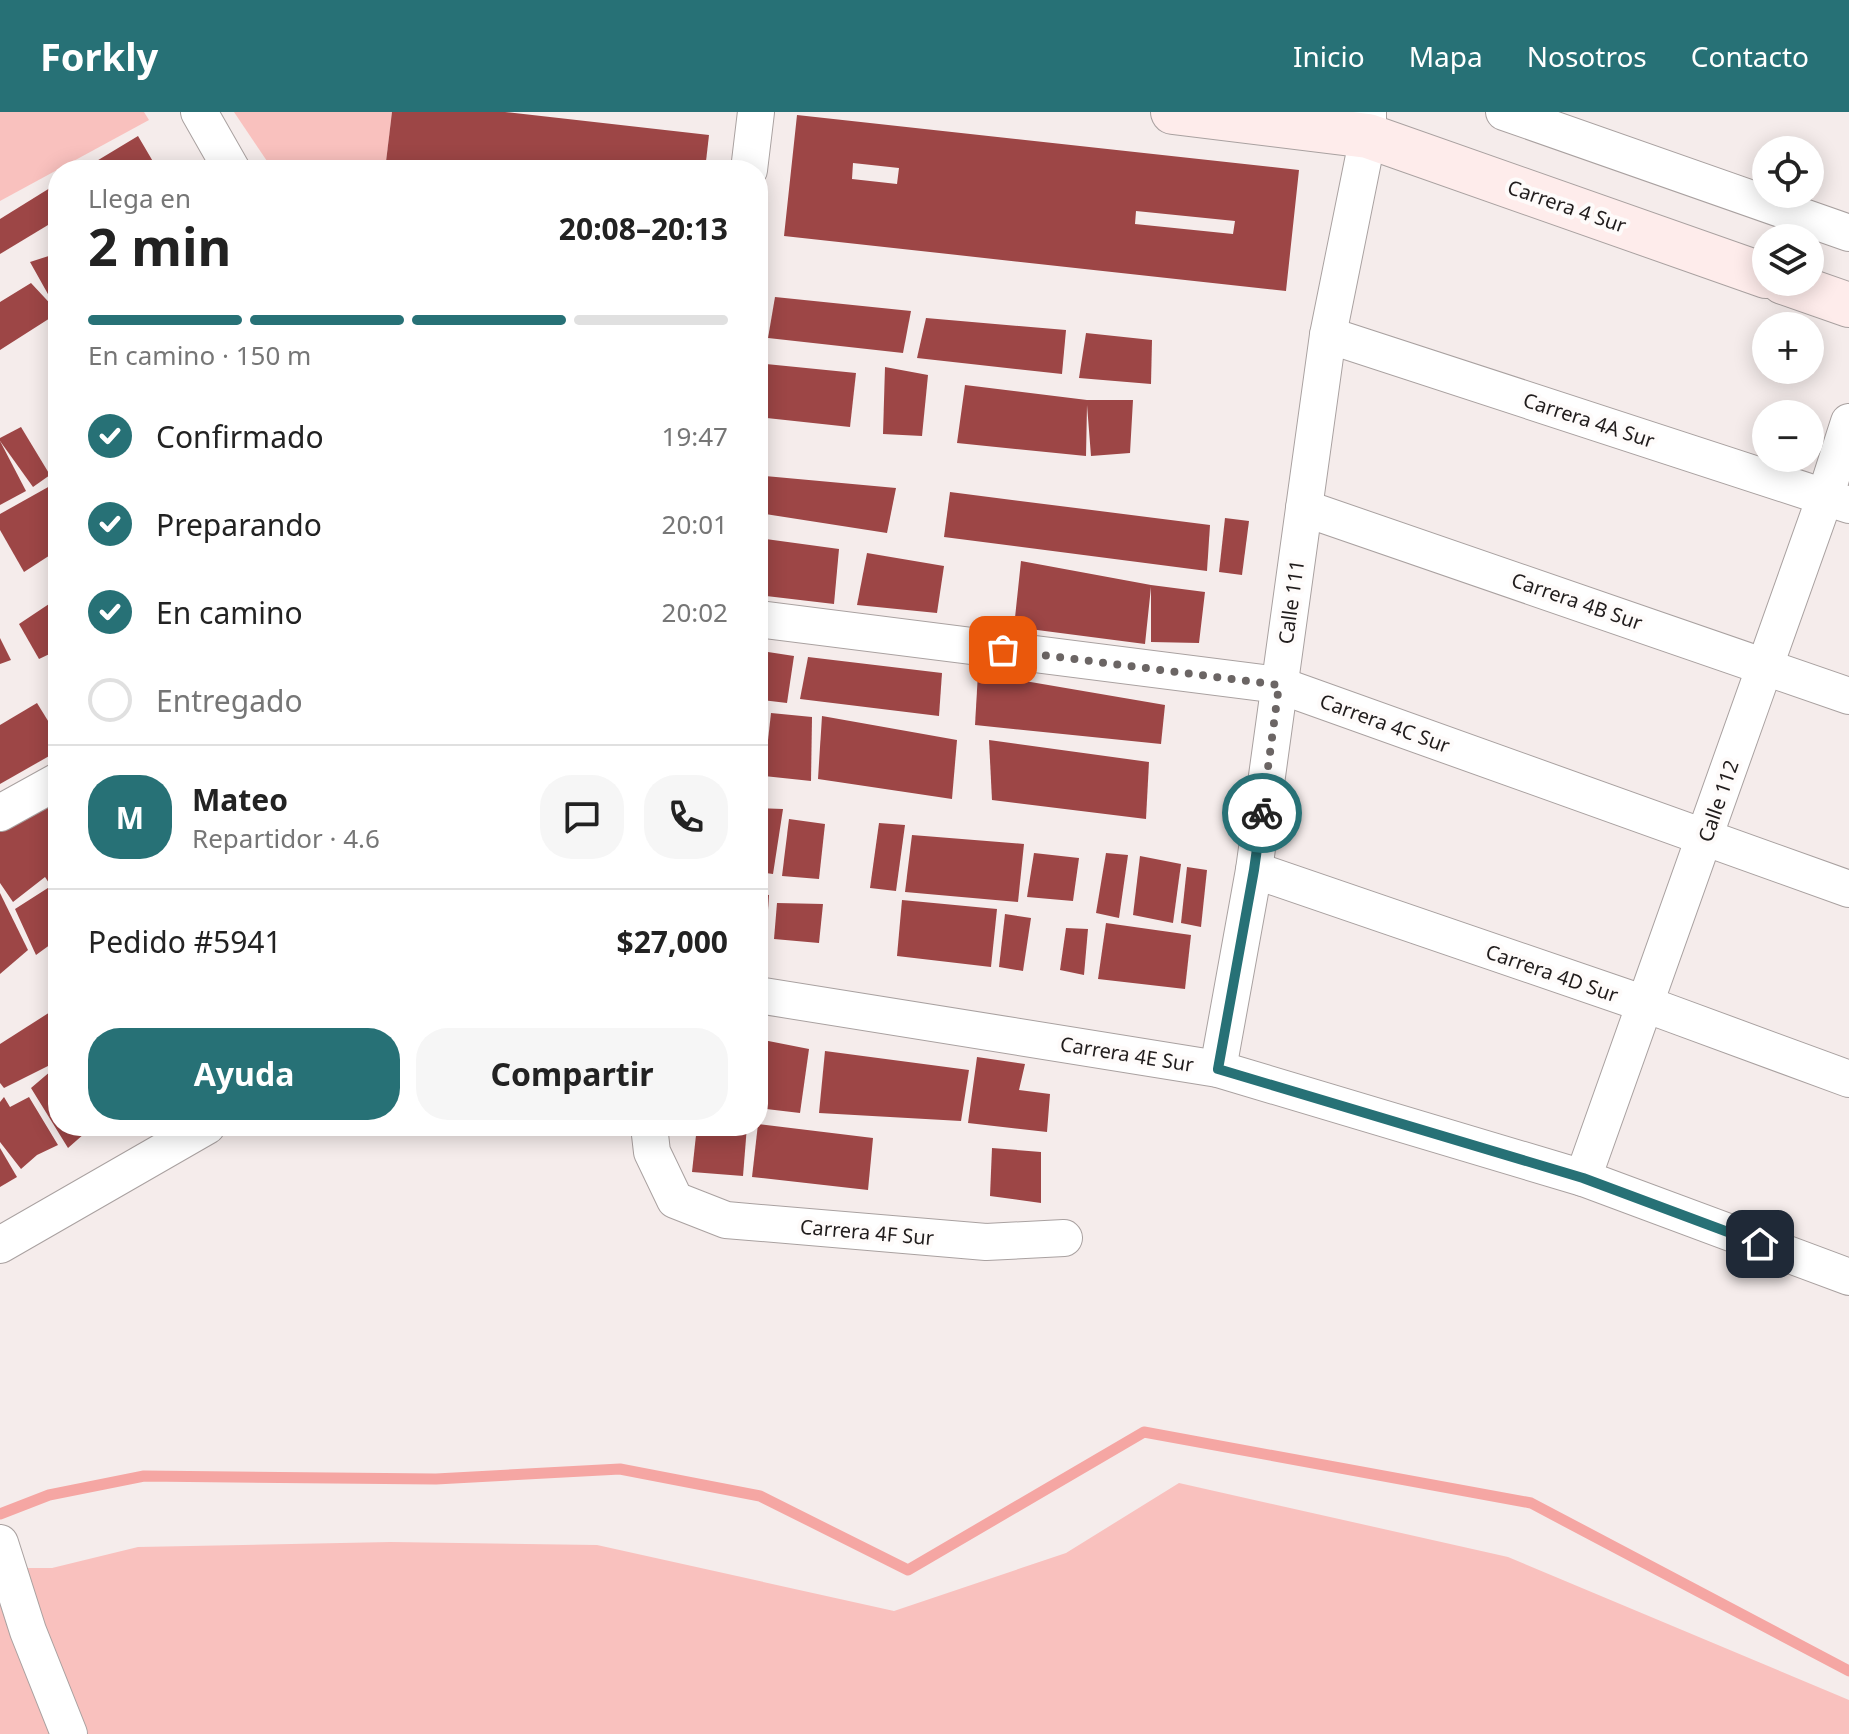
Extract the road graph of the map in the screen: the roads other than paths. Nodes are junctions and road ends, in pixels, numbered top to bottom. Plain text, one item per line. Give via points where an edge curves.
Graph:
1 (199, 112) edge
2 (756, 112) edge
3 (1173, 112) edge
4 (1504, 112) edge
5 (1368, 124) edge
6 (226, 160) edge
7 (750, 160) edge
8 (1849, 233) edge
9 (1752, 271) edge
10 (1823, 296) edge
11 (1849, 305) edge
12 (1328, 335) junction
13 (1849, 422) edge
14 (1837, 501) edge
15 (1304, 508) junction
16 (768, 620) edge
17 (1766, 665) junction
18 (1279, 685) junction
19 (1849, 696) edge
20 (48, 787) edge
21 (0, 813) edge
22 (1705, 837) junction
23 (1254, 870) junction
24 (1849, 889) edge
25 (768, 997) edge
26 (1645, 1004) junction
27 (1218, 1069) junction
28 (1849, 1079) edge
29 (190, 1136) edge
30 (650, 1136) edge
31 (1583, 1178) junction
32 (1064, 1238) dead end
33 (0, 1245) edge
34 (1849, 1277) edge
35 (1, 1545) edge
36 (69, 1734) edge

1 - 6 street
2 - 7 street
3 - 5 street, Carrera 4 Sur
4 - 8 street
5 - 9 street, Carrera 4 Sur
5 - 12 street, Calle 111
10 - 11 street
12 - 14 street, Carrera 4A Sur
12 - 15 street, Calle 111
13 - 14 street, Calle 112
14 - 17 street, Calle 112
15 - 17 street, Carrera 4B Sur
15 - 18 street, Calle 111
16 - 18 street, Carrera 4C Sur
17 - 19 street, Carrera 4B Sur
17 - 22 street, Calle 112
18 - 22 street, Carrera 4C Sur
18 - 23 street, Calle 111
20 - 21 street
22 - 24 street, Carrera 4C Sur
22 - 26 street, Calle 112
23 - 26 street, Carrera 4D Sur
23 - 27 street, Calle 111
25 - 27 street, Carrera 4E Sur
26 - 28 street, Carrera 4D Sur
26 - 31 street, Calle 112
27 - 31 street, Carrera 4E Sur
29 - 33 street
30 - 32 street, Carrera 4F Sur via 652,1152 675,1200 726,1220 986,1242
31 - 34 street, Carrera 4E Sur
35 - 36 street

